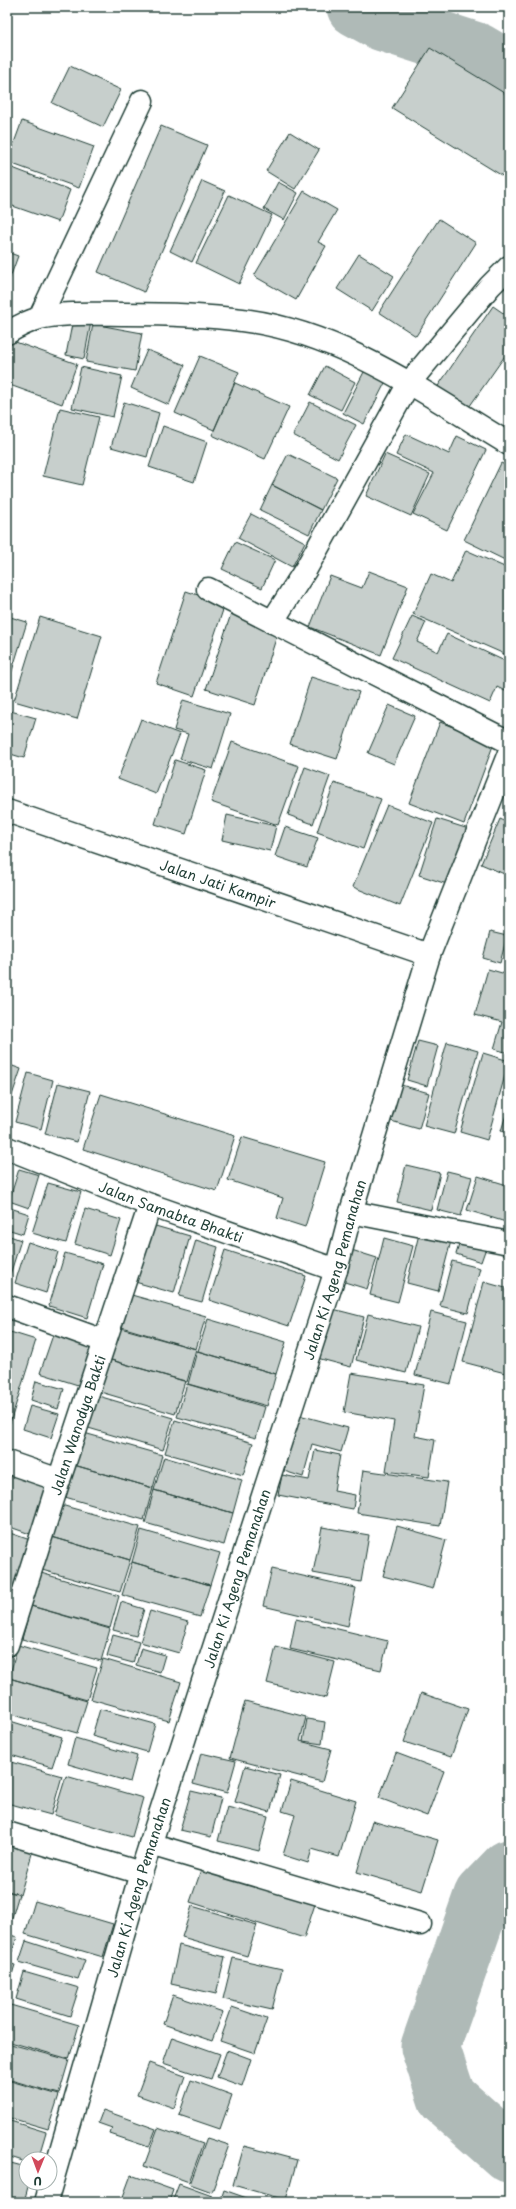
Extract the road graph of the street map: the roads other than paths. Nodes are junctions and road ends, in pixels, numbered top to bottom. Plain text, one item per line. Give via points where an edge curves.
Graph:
1 (142, 101) dead end
2 (509, 267) edge
3 (40, 317) junction
4 (7, 333) edge
5 (409, 383) junction
6 (509, 444) edge
7 (208, 589) dead end
8 (272, 622) junction
9 (509, 742) edge
10 (509, 753) edge
11 (7, 811) edge
12 (429, 955) junction
13 (7, 1148) edge
14 (150, 1206) junction
15 (351, 1212) junction
16 (509, 1243) edge
17 (336, 1270) junction
18 (7, 1306) edge
19 (104, 1341) junction
20 (7, 1462) edge
21 (58, 1480) junction
22 (14, 1602) edge
23 (7, 1645) edge
24 (7, 1833) edge
25 (150, 1844) junction
26 (141, 1873) junction
27 (420, 1924) dead end
28 (46, 2202) edge

1 - 3 street
2 - 5 street
3 - 4 street
3 - 5 street via 158,314 243,320 294,332 345,350
5 - 6 street
5 - 8 street via 306,569
7 - 8 street
8 - 9 street
10 - 12 street, Jalan Ki Ageng Pemanahan
11 - 12 street, Jalan Jati Kampir
12 - 15 street, Jalan Ki Ageng Pemanahan
13 - 14 street, Jalan Samabta Bhakti
14 - 17 street, Jalan Samabta Bhakti
14 - 19 street, Jalan Wanodya Bakti
15 - 16 street
15 - 17 street, Jalan Ki Ageng Pemanahan
17 - 25 street, Jalan Ki Ageng Pemanahan
18 - 19 street
19 - 21 street, Jalan Wanodya Bakti
20 - 21 street
21 - 22 street, Jalan Wanodya Bakti
22 - 23 street, Jalan Wanodya Bakti
24 - 26 street
25 - 26 street, Jalan Ki Ageng Pemanahan
25 - 27 street
26 - 28 street, Jalan Ki Ageng Pemanahan

